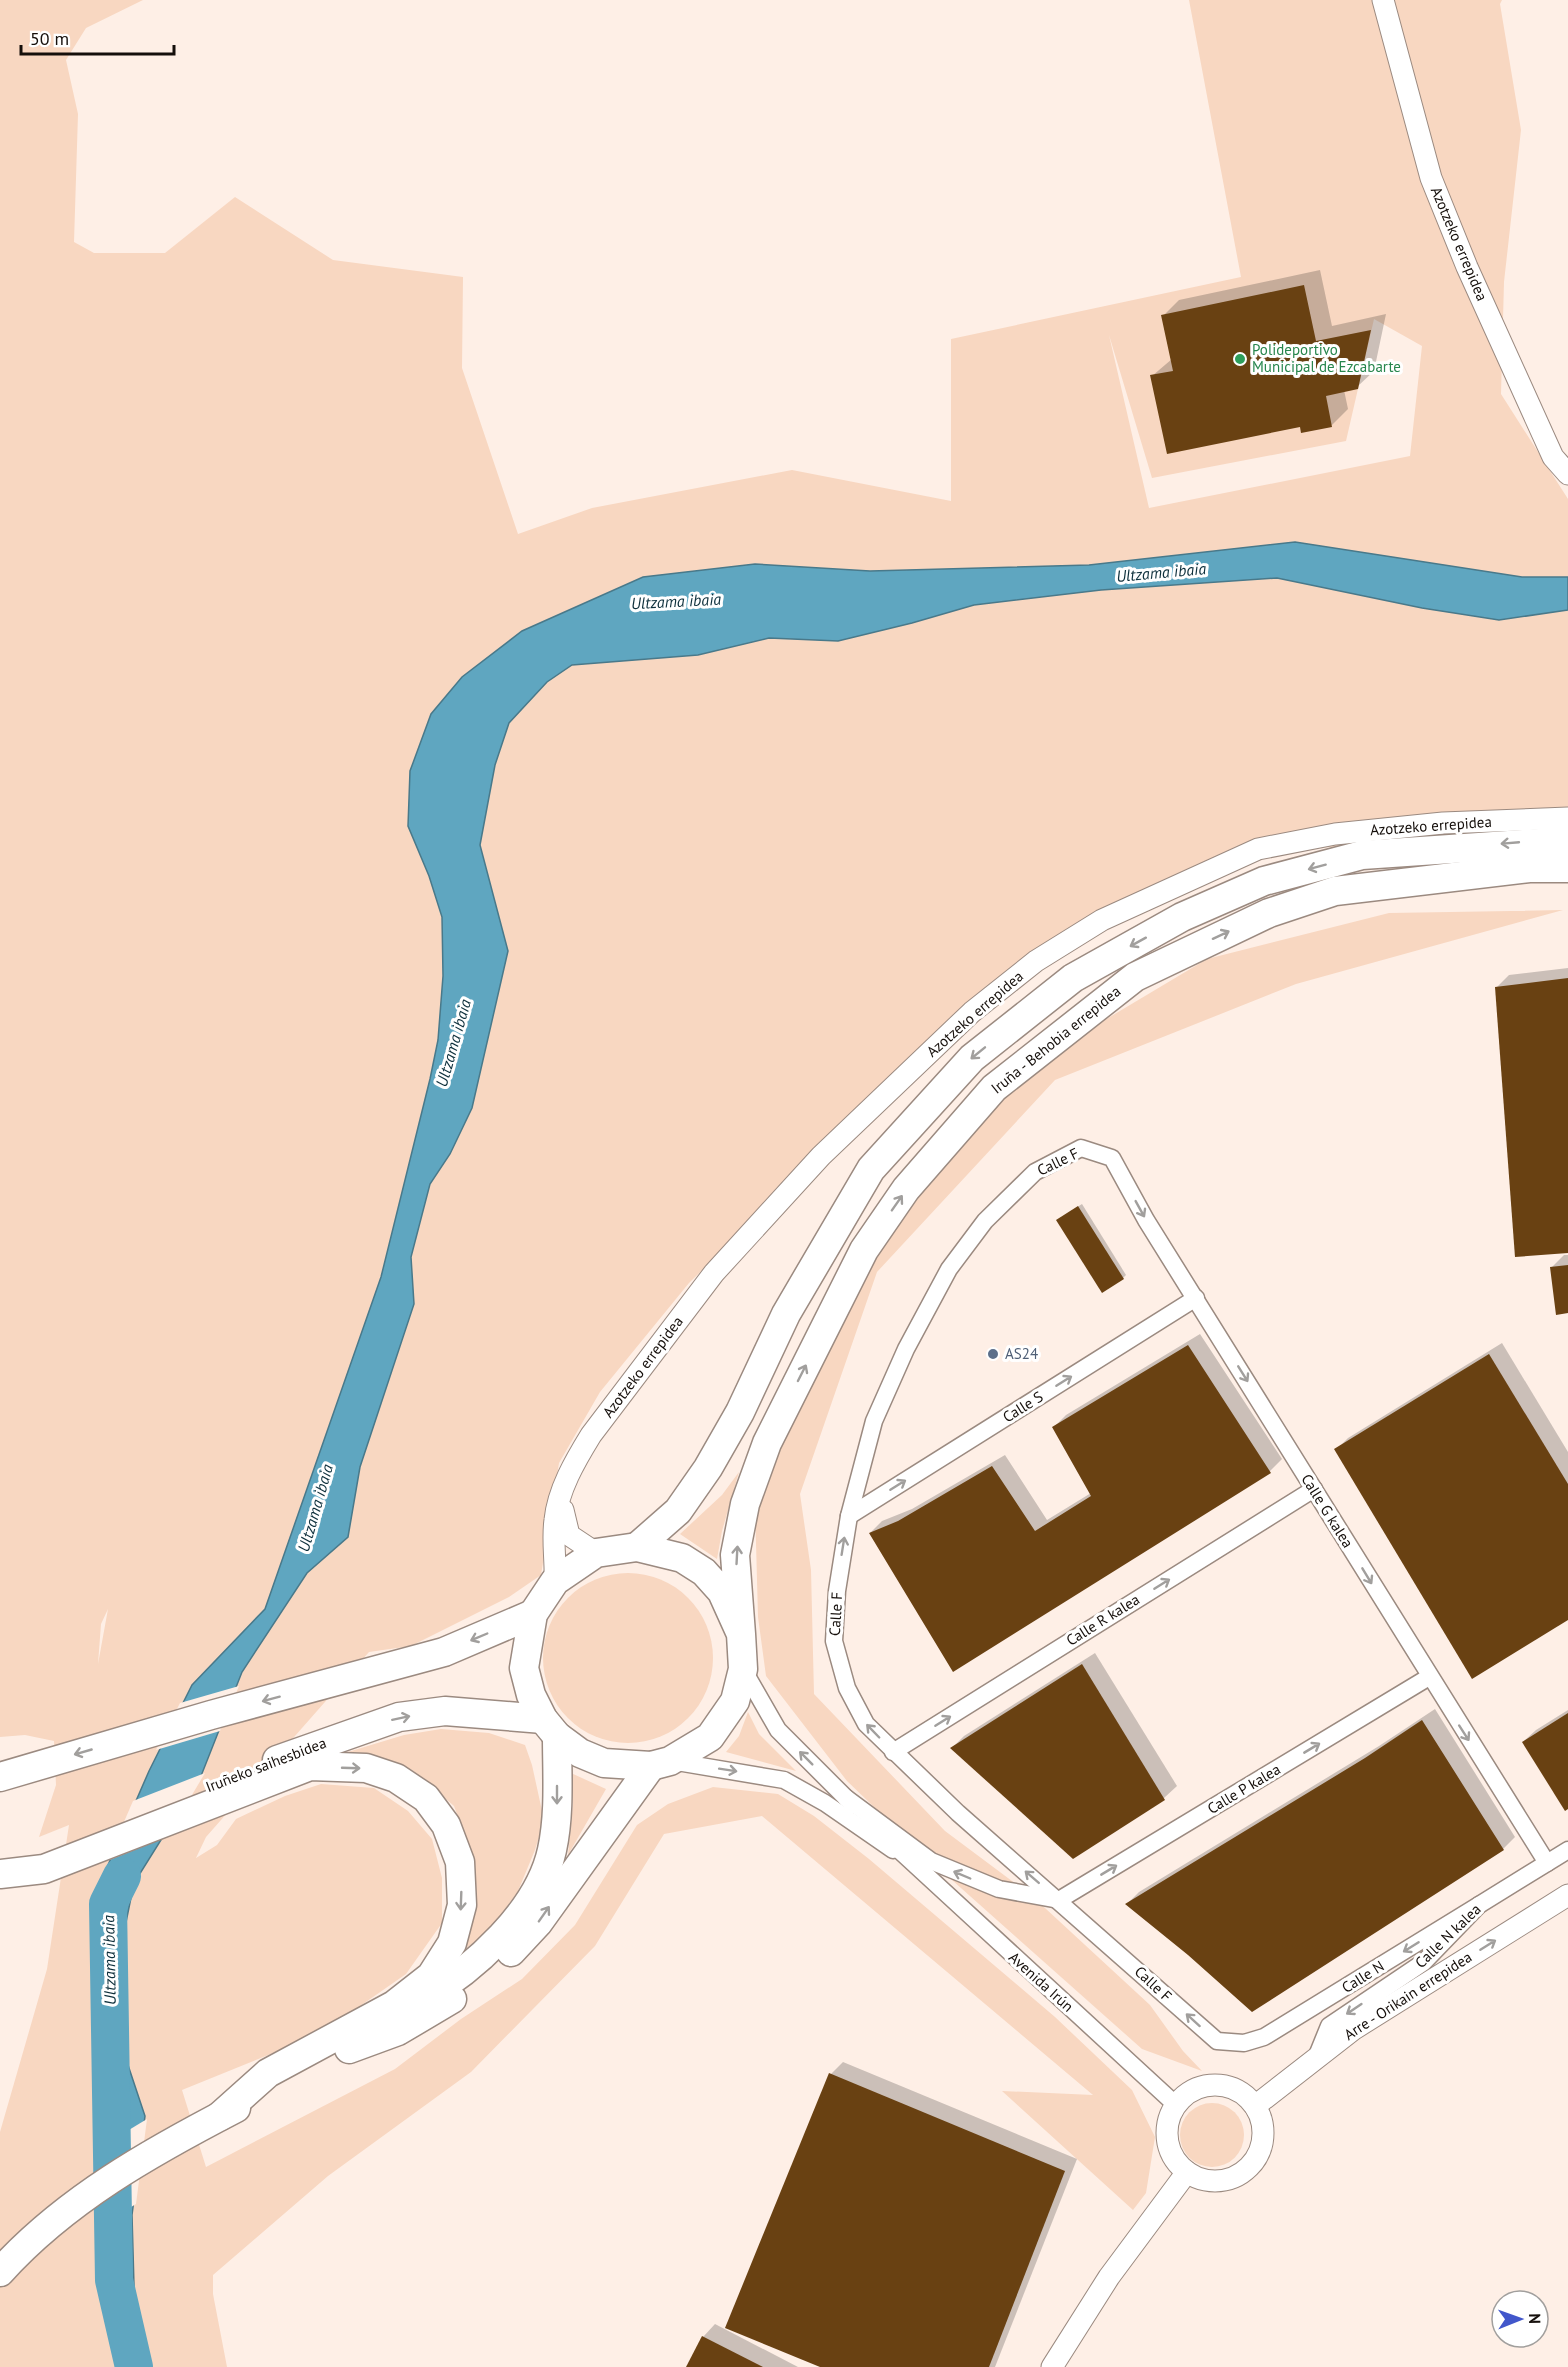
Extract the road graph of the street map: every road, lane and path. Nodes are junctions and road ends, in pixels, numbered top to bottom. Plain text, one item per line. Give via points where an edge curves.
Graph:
1 (1383, 0) edge
2 (1568, 474) edge
3 (1568, 818) edge
4 (1568, 841) edge
5 (1568, 868) edge
6 (1367, 887) junction
7 (1568, 888) edge
8 (1112, 1158) joint
9 (1196, 1298) junction
10 (1314, 1490) junction
11 (560, 1497) junction
12 (849, 1516) junction
13 (637, 1547) junction
14 (596, 1554) junction
15 (555, 1581) junction
16 (533, 1614) junction
17 (741, 1634) junction
18 (743, 1669) junction
19 (1429, 1677) junction
20 (550, 1728) junction
21 (893, 1752) junction
22 (290, 1764) junction
23 (660, 1764) junction
24 (0, 1777) edge
25 (846, 1798) junction
26 (1568, 1850) edge
27 (907, 1859) junction
28 (1547, 1863) junction
29 (0, 1873) edge
30 (1564, 1897) edge
31 (1059, 1900) junction
32 (1479, 1905) junction
33 (1244, 2043) joint
34 (349, 2049) junction
35 (1316, 2058) junction
36 (1176, 2105) junction
37 (1256, 2106) junction
38 (220, 2116) junction
39 (1187, 2172) junction
40 (0, 2272) edge
41 (1052, 2367) edge

1 - 2 street, Azotzeko errepidea via 1431,178 1553,457
3 - 11 street, Azotzeko errepidea via 1432,824 1335,834 1258,849 1102,920 1036,962 972,1012 826,1151 714,1273 591,1435 574,1462
4 -> 13 highway via 1362,855 1264,881 1182,917 1072,978 972,1058 871,1169 786,1314 740,1412 708,1468 678,1511
5 - 6 highway, Iruña - Behobia errepidea via 1529,868
6 - 7 highway
17 -> 6 highway, Iruña - Behobia errepidea via 735,1555 745,1504 767,1443 864,1250 906,1189 994,1088 1135,977 1269,913 1335,891
8 -> 9 street, Calle G kalea
8 - 12 street, Calle F via 1081,1148 1035,1172 985,1221 949,1269 906,1349 874,1421
9 -> 10 street, Calle G kalea
12 -> 9 street, Calle S
10 -> 19 street, Calle G kalea
21 -> 10 street, Calle R kalea
11 - 14 street via 569,1535
11 - 15 street, Azotzeko errepidea via 555,1521
21 -> 12 street, Calle F via 861,1715 847,1688 834,1641
13 - 14 highway
13 - 17 highway via 682,1558 704,1572 722,1592
14 - 15 highway
15 - 16 highway
16 - 20 highway via 524,1668 531,1695
16 -> 24 highway via 444,1652
17 - 18 highway, Iruña - Behobia errepidea
18 - 23 highway, Iruña - Behobia errepidea via 735,1701 710,1737
25 -> 18 street, Avenida Irún via 778,1730
19 -> 28 street, Calle G kalea
31 -> 19 street, Calle P kalea
22 -> 20 highway, Iruñeko saihesbidea via 411,1716 445,1711
20 - 23 highway via 580,1753 604,1763
20 -> 34 highway via 557,1809 552,1852 537,1887 493,1946
31 -> 21 street, Calle F
22 - 29 highway, Iruñeko saihesbidea via 41,1862
22 -> 38 highway via 366,1768 396,1778 426,1798 446,1825 460,1862 462,1905 452,1943 431,1976 394,2005 268,2073
23 -> 27 street, Avenida Irún via 784,1780
34 -> 23 highway via 398,2031 437,2009 474,1985 508,1955 538,1923
25 - 27 street, Avenida Irún
31 -> 25 street, Avenida Irún via 999,1889 931,1861
26 - 28 street, Calle N kalea
27 - 36 street, Avenida Irún
28 - 32 street, Calle N kalea
35 -> 30 street, Arre - Orikain errepidea via 1354,2029
33 -> 31 street, Calle F via 1217,2041
32 -> 33 street, Calle N via 1282,2028
32 -> 35 street, Calle N kalea via 1424,1962 1329,2026
34 - 38 highway
35 - 37 street, Arre - Orikain errepidea
36 - 37 street via 1193,2091 1215,2085 1245,2094
36 - 39 street via 1167,2133 1176,2161
37 - 39 street via 1263,2138 1249,2167 1235,2177 1219,2181
38 - 40 highway via 102,2185 33,2236
39 - 41 street via 1108,2277

